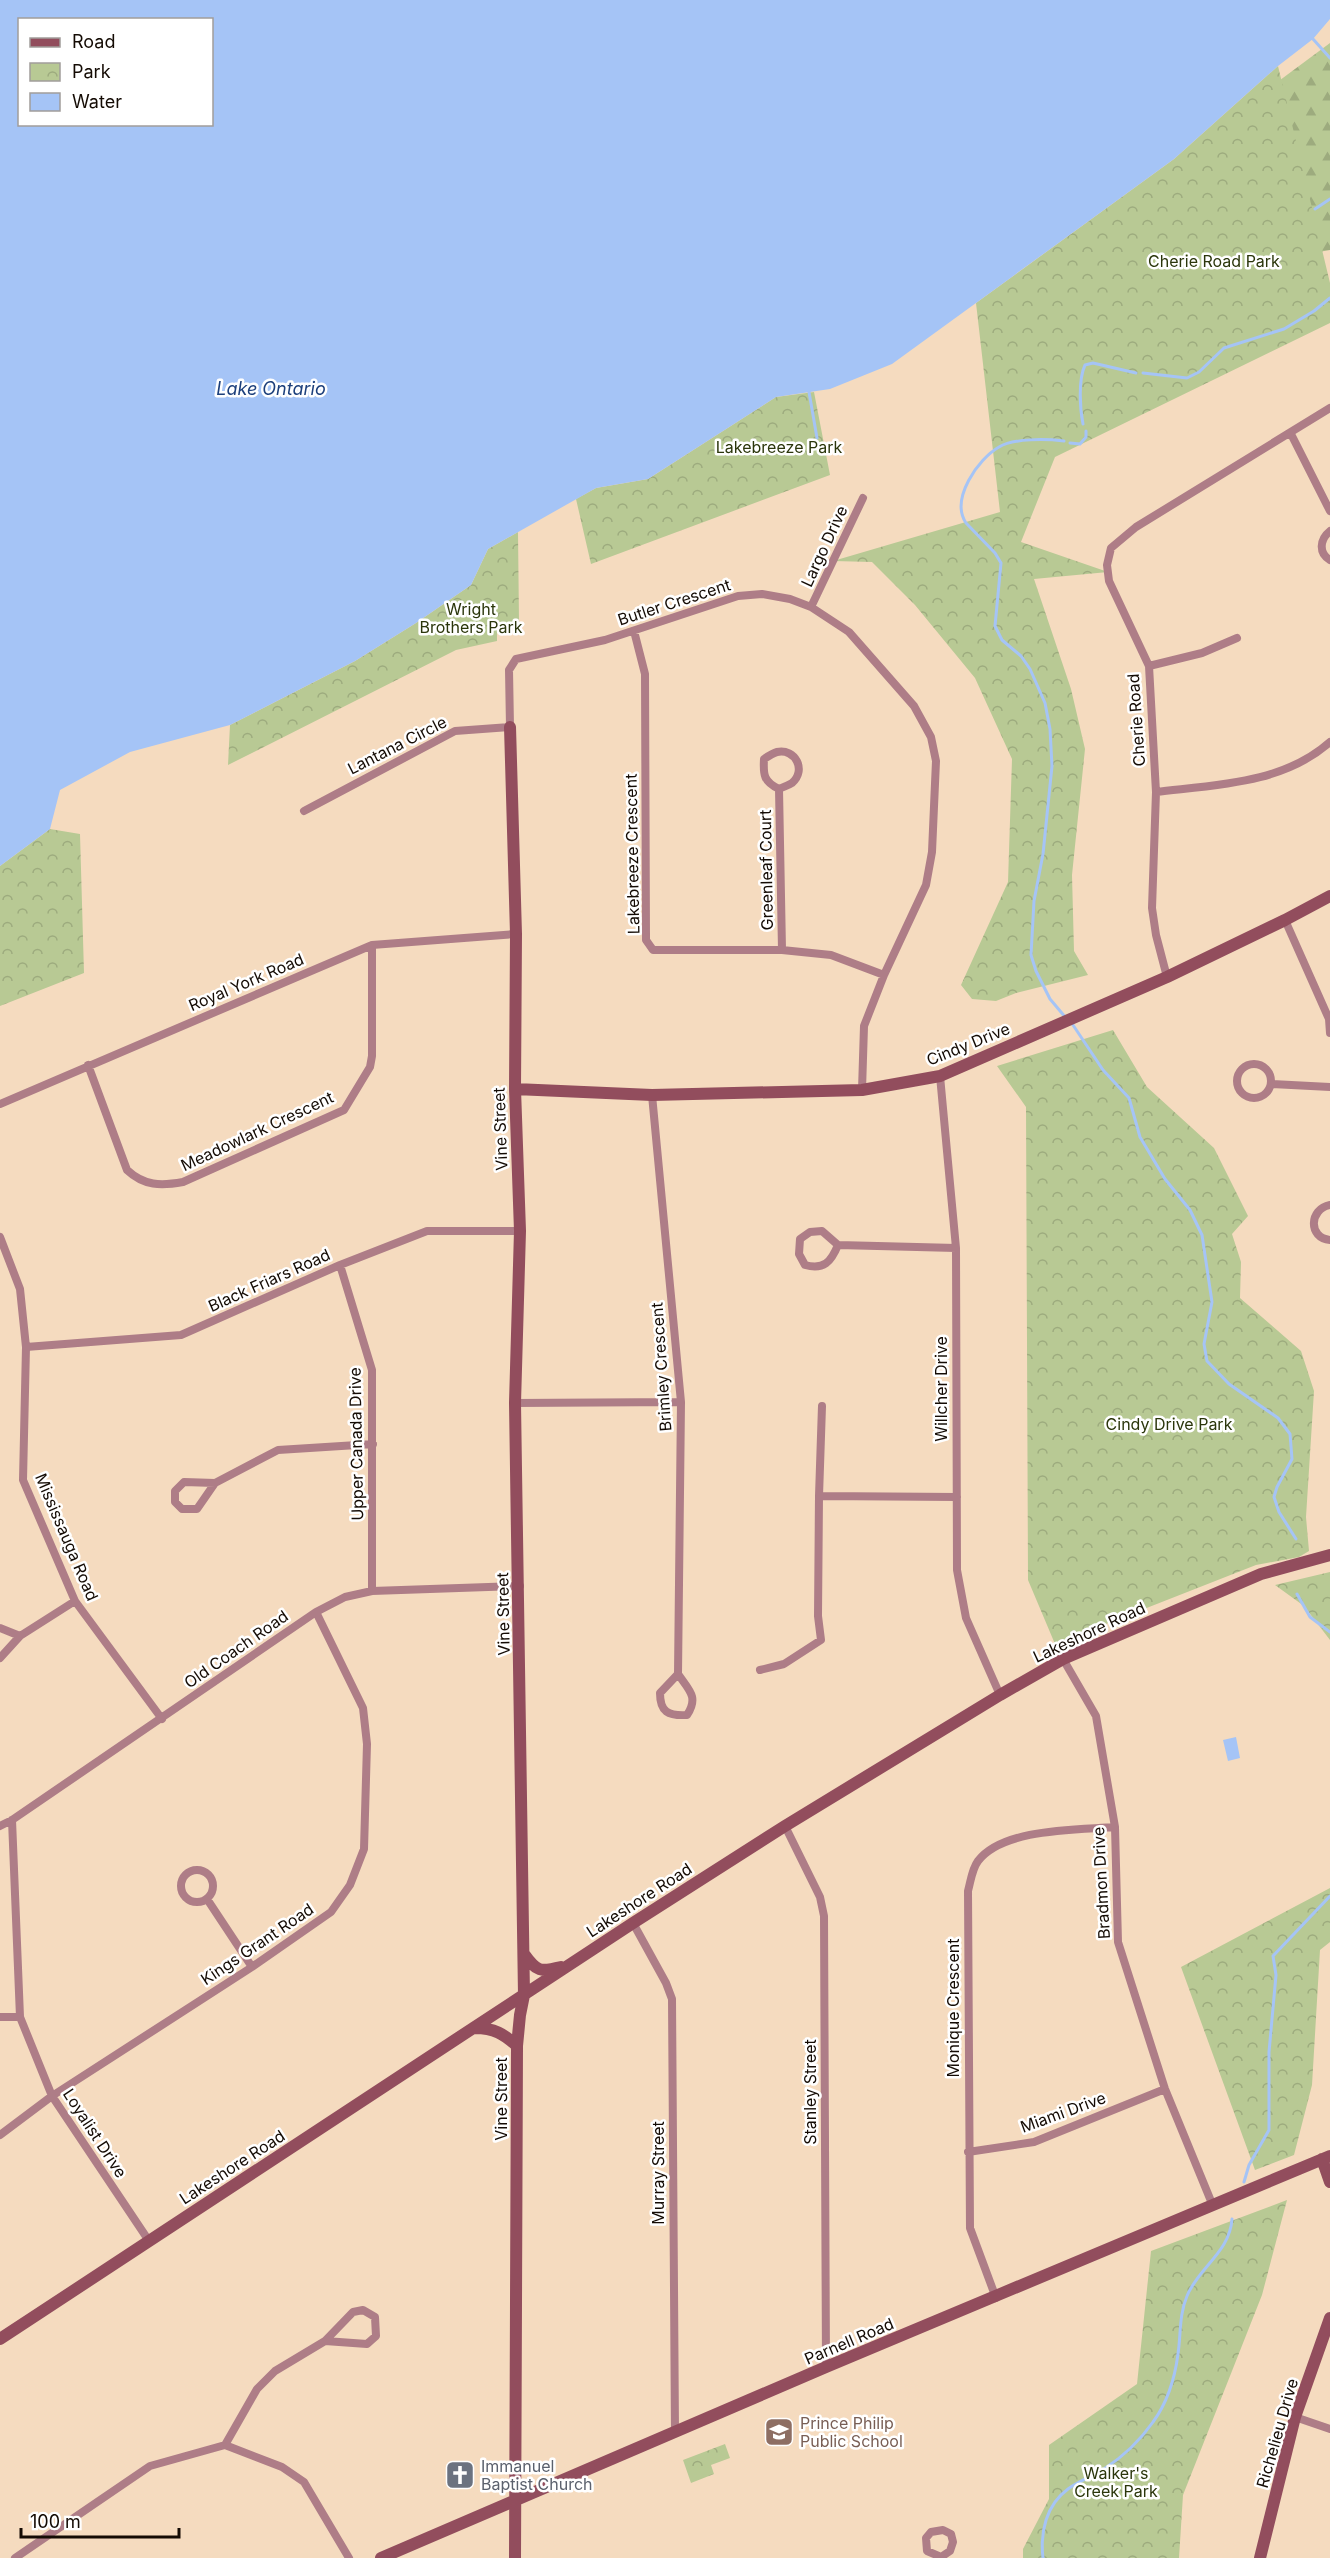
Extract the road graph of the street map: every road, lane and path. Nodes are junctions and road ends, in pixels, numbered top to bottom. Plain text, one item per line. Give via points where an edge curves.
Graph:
1 (1330, 408) edge
2 (1291, 434) junction
3 (863, 498) dead end
4 (1330, 511) edge
5 (1330, 531) edge
6 (1330, 560) edge
7 (811, 607) junction
8 (634, 631) junction
9 (1237, 638) dead end
10 (1149, 666) junction
11 (509, 670) joint
12 (510, 727) junction
13 (1330, 742) edge
14 (779, 789) junction
15 (1156, 792) junction
16 (304, 811) dead end
17 (1330, 896) edge
18 (1285, 921) junction
19 (516, 934) junction
20 (372, 945) junction
21 (782, 950) junction
22 (884, 975) junction
23 (1167, 977) junction
24 (1330, 1033) edge
25 (88, 1065) junction
26 (940, 1076) junction
27 (1272, 1084) junction
28 (1330, 1087) edge
29 (515, 1089) junction
30 (862, 1090) junction
31 (652, 1095) junction
32 (0, 1104) edge
33 (1330, 1205) edge
34 (520, 1231) junction
35 (0, 1237) edge
36 (1330, 1240) edge
37 (838, 1245) junction
38 (956, 1248) junction
39 (340, 1265) junction
40 (26, 1347) junction
41 (681, 1402) junction
42 (515, 1403) junction
43 (822, 1406) dead end
44 (373, 1444) junction
45 (215, 1483) junction
46 (819, 1496) junction
47 (957, 1497) junction
48 (1330, 1555) edge
49 (519, 1586) junction
50 (372, 1591) junction
51 (75, 1600) junction
52 (316, 1612) junction
53 (0, 1628) edge
54 (20, 1636) junction
55 (0, 1658) edge
56 (1063, 1659) junction
57 (760, 1670) dead end
58 (678, 1674) junction
59 (1000, 1695) junction
60 (162, 1719) junction
61 (12, 1820) junction
62 (0, 1826) edge
63 (785, 1826) junction
64 (1115, 1827) junction
65 (207, 1899) dead end
66 (633, 1923) junction
67 (523, 1953) junction
68 (568, 1966) junction
69 (252, 1967) junction
70 (524, 1995) junction
71 (0, 2017) edge
72 (20, 2017) junction
73 (475, 2028) junction
74 (518, 2046) junction
75 (1165, 2089) junction
76 (52, 2096) junction
77 (0, 2135) edge
78 (968, 2152) junction
79 (1326, 2158) edge
80 (1330, 2182) edge
81 (1213, 2206) junction
82 (149, 2241) junction
83 (996, 2298) junction
84 (1330, 2318) edge
85 (0, 2339) edge
86 (325, 2341) junction
87 (826, 2367) junction
88 (1296, 2417) junction
89 (1330, 2429) edge
90 (675, 2433) junction
91 (225, 2445) junction
92 (516, 2500) junction
93 (15, 2558) edge
94 (349, 2558) edge
95 (381, 2558) edge
96 (515, 2558) edge
97 (1260, 2558) edge

1 - 2 street, Cherie Road
2 - 4 street
2 - 10 street, Cherie Road via 1136,527 1111,548 1107,565 1110,580
3 - 7 street, Largo Drive
5 - 6 street via 1321,548
7 - 8 street, Butler Crescent via 790,598 738,596
7 - 22 street, Butler Crescent via 849,632 914,706 931,737 936,761 932,852 926,885
8 - 11 street, Butler Crescent via 516,659
8 - 21 street, Lakebreeze Crescent via 645,674 646,940 654,950
9 - 10 street via 1202,653
10 - 15 street, Cherie Road
11 - 12 street, Vine Street
12 - 16 street, Lantana Circle via 455,730
12 - 19 street, Vine Street
13 - 15 street via 1278,772 1244,782
14 - 14 street, Greenleaf Court via 793,782 799,771 798,760 791,753 777,752 764,759 763,775 768,784
14 - 21 street, Greenleaf Court
15 - 23 street, Cherie Road via 1152,908
17 - 18 street, Cindy Drive
18 - 23 street, Cindy Drive
18 - 24 street via 1329,1019
19 - 20 street, Royal York Road
19 - 29 street, Vine Street
20 - 25 street, Royal York Road
20 - 25 street, Meadowlark Crescent via 372,1056 370,1067 344,1110 183,1182 150,1184 127,1170
21 - 22 street, Lakebreeze Crescent via 831,955
22 - 30 street, Butler Crescent via 864,1026
23 - 26 street, Cindy Drive
25 - 32 street, Royal York Road
26 - 30 street, Cindy Drive
26 - 38 street, Willcher Drive
27 - 27 street via 1268,1093 1250,1099 1241,1094 1238,1074 1244,1067 1264,1066 1271,1074
27 - 28 street
29 - 31 street, Cindy Drive
29 - 34 street, Vine Street
30 - 31 street, Cindy Drive
31 - 41 street, Brimley Crescent
33 - 36 street via 1317,1211 1314,1227 1317,1234
34 - 39 street, Black Friars Road via 427,1231
34 - 42 street, Vine Street
35 - 40 street, Mississauga Road via 20,1289
37 - 37 street via 825,1265 805,1265 799,1254 800,1239 810,1232 822,1231
37 - 38 street
38 - 47 street, Willcher Drive
39 - 40 street, Black Friars Road via 181,1335
39 - 44 street, Upper Canada Drive via 372,1370
40 - 51 street, Mississauga Road via 23,1480
41 - 42 street
41 - 58 street, Brimley Crescent
42 - 49 street, Vine Street
43 - 46 street
44 - 45 street via 278,1450
44 - 50 street, Upper Canada Drive
45 - 45 street via 196,1509 182,1509 175,1502 175,1491 184,1482
46 - 47 street
46 - 57 street via 821,1640 784,1664
47 - 59 street, Willcher Drive via 957,1570 966,1618
48 - 56 street, Lakeshore Road via 1261,1575
49 - 50 street, Old Coach Road
49 - 67 street, Vine Street
50 - 52 street, Old Coach Road via 345,1597
51 - 54 street
51 - 60 street, Mississauga Road
52 - 60 street, Old Coach Road
52 - 69 street, Kings Grant Road via 363,1708 367,1744 364,1849 350,1885 331,1912
53 - 54 street
54 - 55 street
56 - 59 street, Lakeshore Road
56 - 64 street, Bradmon Drive via 1096,1716
58 - 58 street via 693,1695 693,1706 687,1714 675,1716 660,1705 660,1693
59 - 63 street, Lakeshore Road
60 - 61 street, Old Coach Road
61 - 62 street, Old Coach Road
61 - 72 street, Loyalist Drive
63 - 66 street, Lakeshore Road
63 - 87 street, Stanley Street via 820,1897 824,1916
64 - 75 street, Bradmon Drive via 1118,1942
64 - 78 street, Monique Crescent via 1023,1835 980,1859 973,1871 968,1891
65 - 69 street
66 - 68 street, Lakeshore Road
66 - 90 street, Murray Street via 672,1999
67 - 68 street via 534,1967 544,1971
67 - 70 street, Vine Street
68 - 70 street, Lakeshore Road
69 - 76 street, Kings Grant Road
70 - 73 street, Lakeshore Road
70 - 74 street, Vine Street
71 - 72 street
72 - 76 street, Loyalist Drive
73 - 74 street via 503,2033
73 - 82 street, Lakeshore Road
74 - 92 street, Vine Street
75 - 78 street, Miami Drive via 1034,2142
75 - 81 street, Bradmon Drive
76 - 77 street, Kings Grant Road
76 - 82 street, Loyalist Drive
78 - 83 street, Monique Crescent via 970,2228
79 - 80 street
79 - 81 street, Parnell Road
81 - 83 street, Parnell Road
82 - 85 street, Lakeshore Road
83 - 87 street, Parnell Road
84 - 88 street, Richelieu Drive
86 - 86 street via 367,2344 376,2336 375,2317 363,2310 353,2312
86 - 91 street via 275,2371 257,2389
87 - 90 street, Parnell Road
88 - 89 street
88 - 97 street, Richelieu Drive
90 - 92 street, Parnell Road
91 - 93 street via 150,2466
91 - 94 street via 282,2467 303,2482
92 - 95 street, Parnell Road
92 - 96 street, Vine Street

